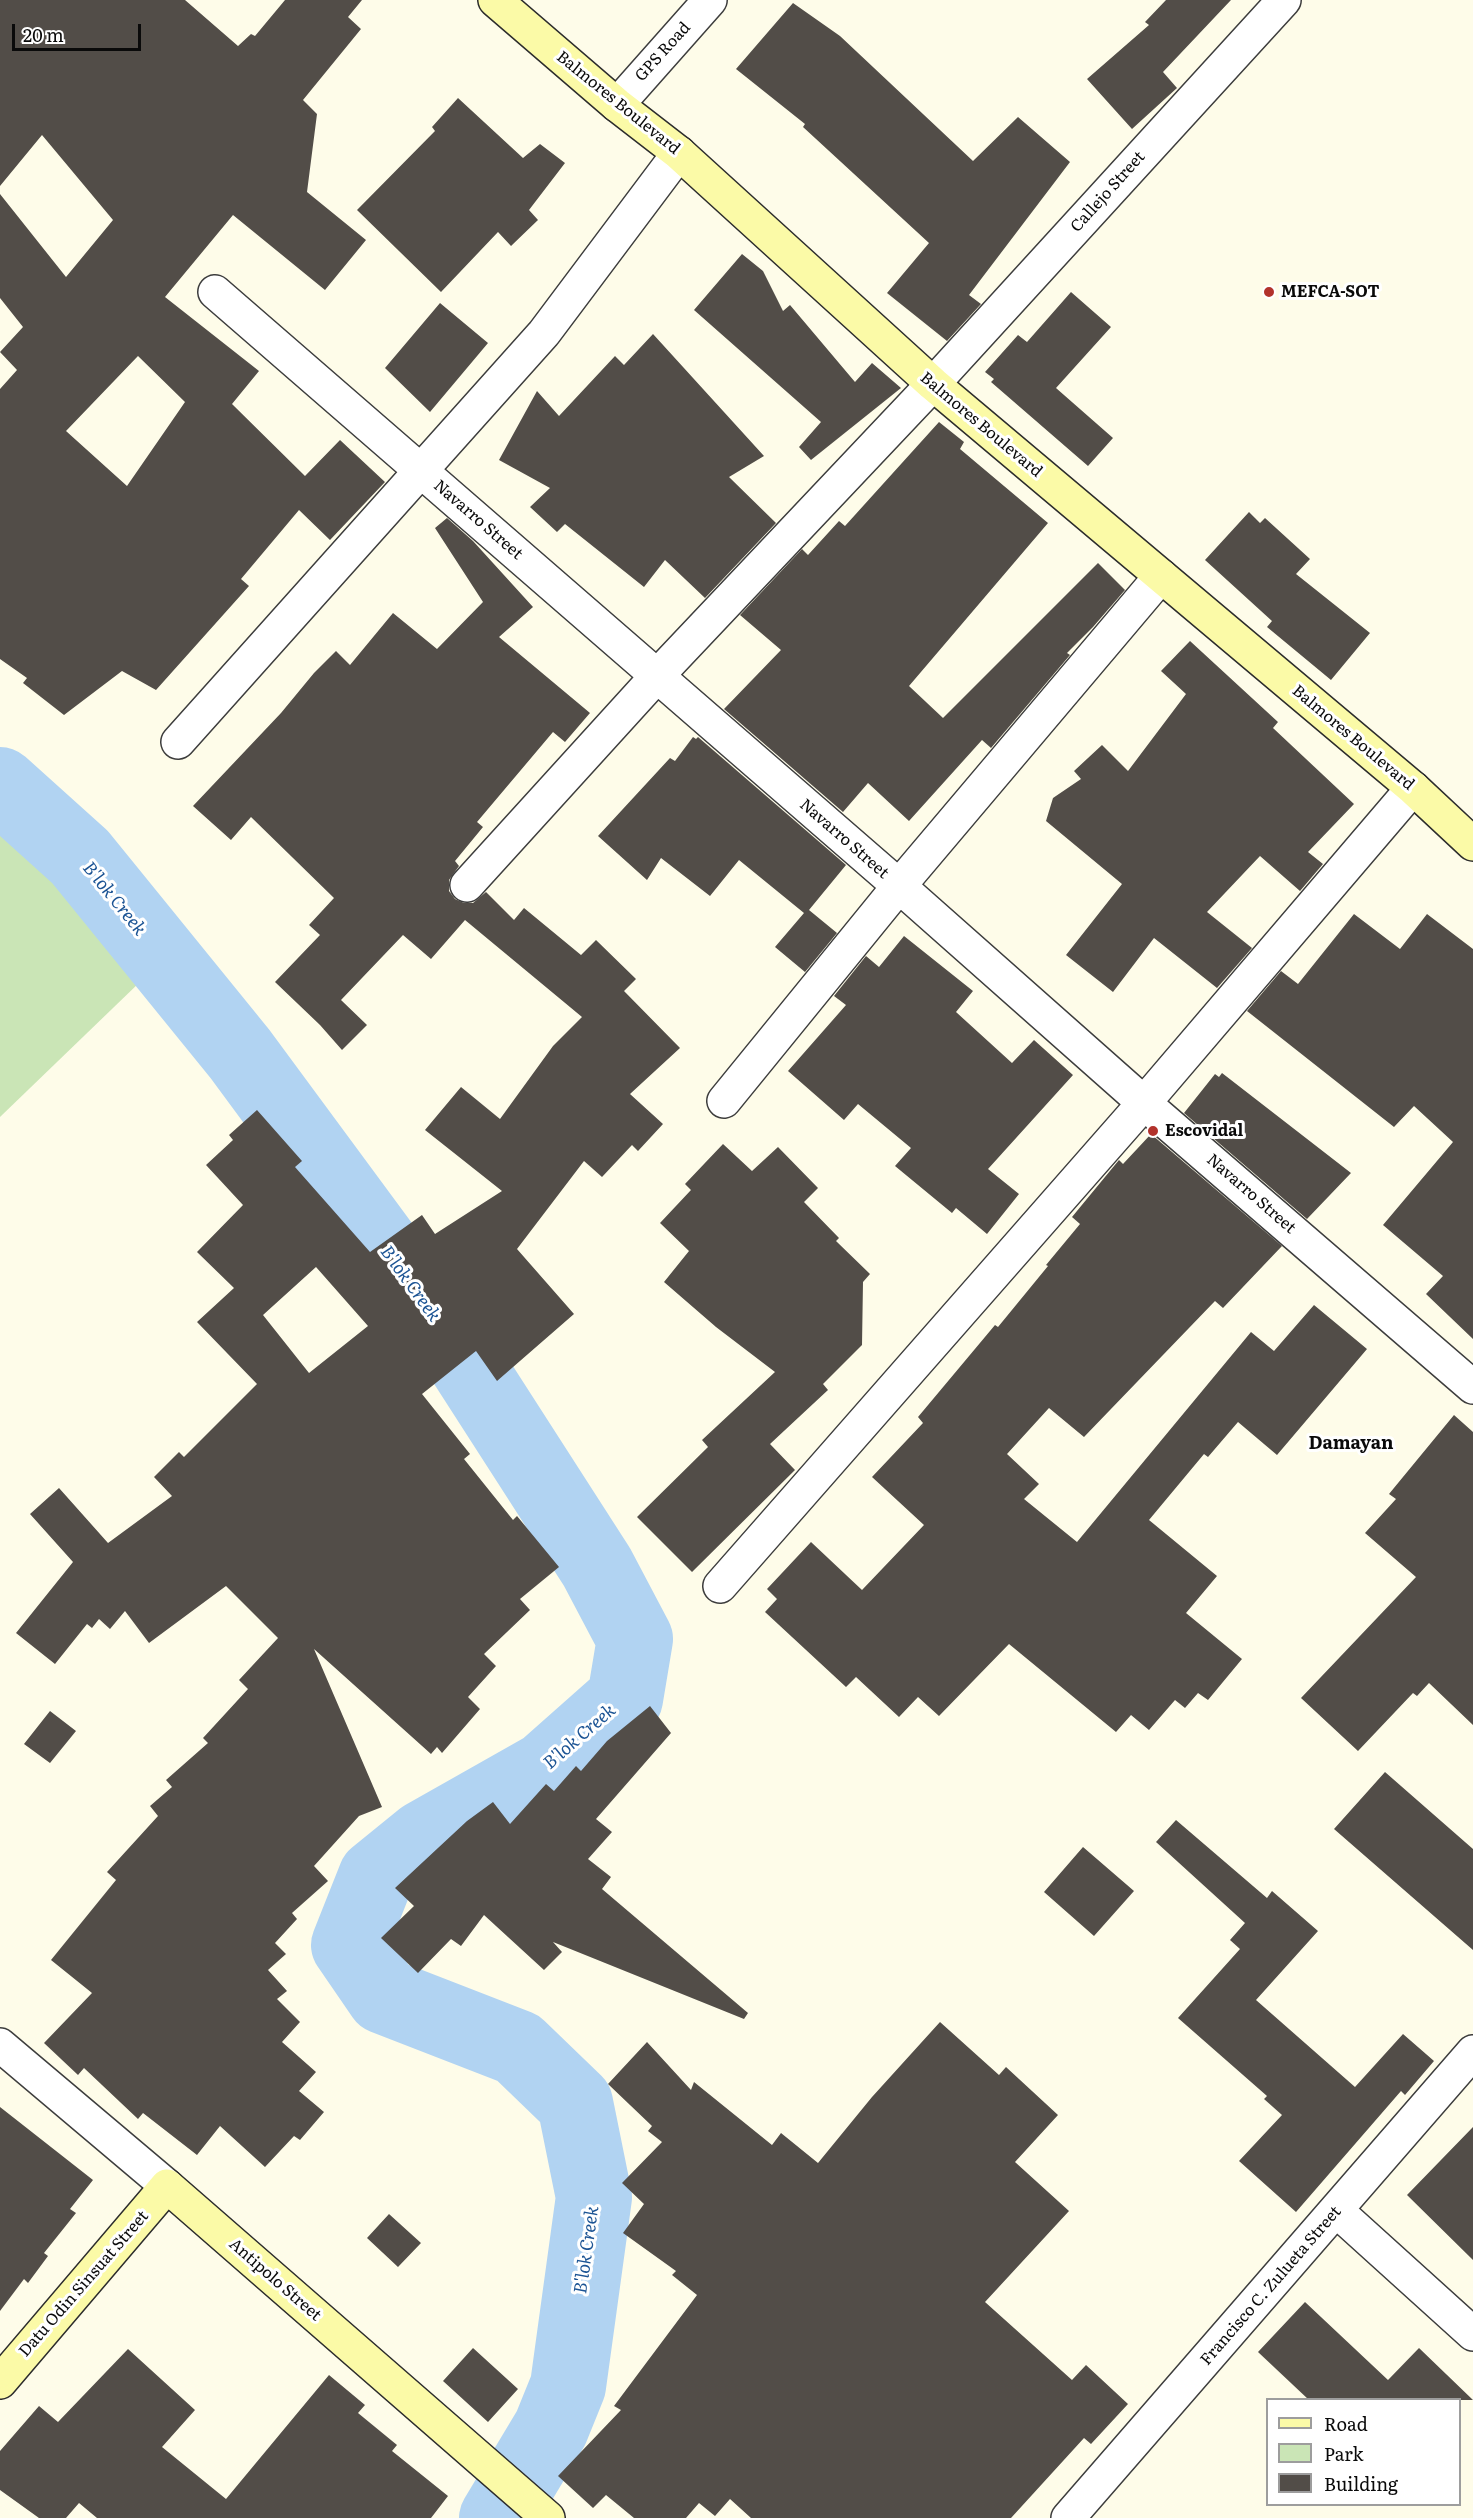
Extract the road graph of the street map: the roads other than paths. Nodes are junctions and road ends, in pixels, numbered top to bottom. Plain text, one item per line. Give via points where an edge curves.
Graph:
1 (495, 0) edge
2 (710, 0) edge
3 (1284, 0) edge
4 (617, 105) junction
5 (679, 153) junction
6 (215, 292) dead end
7 (933, 384) junction
8 (420, 470) junction
9 (1161, 576) junction
10 (657, 676) junction
11 (178, 742) dead end
12 (1413, 788) junction
13 (1473, 844) edge
14 (467, 885) dead end
15 (899, 886) junction
16 (724, 1101) dead end
17 (1144, 1103) junction
18 (1473, 1387) edge
19 (720, 1586) dead end
20 (0, 2045) edge
21 (1473, 2052) edge
22 (167, 2186) junction
23 (1337, 2211) junction
24 (1473, 2334) edge
25 (0, 2382) edge
26 (543, 2514) edge
27 (1068, 2518) edge

1 - 4 main road, Balmores Boulevard
2 - 4 street, GPS Road
3 - 7 street, Callejo Street
4 - 5 main road, Balmores Boulevard
5 - 7 main road, Balmores Boulevard
5 - 8 street via 544,333
6 - 8 street, Navarro Street
7 - 9 main road, Balmores Boulevard
7 - 10 street, Callejo Street
8 - 10 street, Navarro Street
8 - 11 street
9 - 12 main road, Balmores Boulevard
9 - 15 street
10 - 14 street, Callejo Street
10 - 15 street, Navarro Street
12 - 13 main road, Balmores Boulevard
12 - 17 street
15 - 16 street
15 - 17 street, Navarro Street
17 - 18 street, Navarro Street
17 - 19 street
20 - 22 street, Antipolo Street
21 - 23 street, Francisco C. Zulueta Street
22 - 25 main road, Datu Odin Sinsuat Street
22 - 26 main road, Antipolo Street
23 - 24 street
23 - 27 street, Francisco C. Zulueta Street

